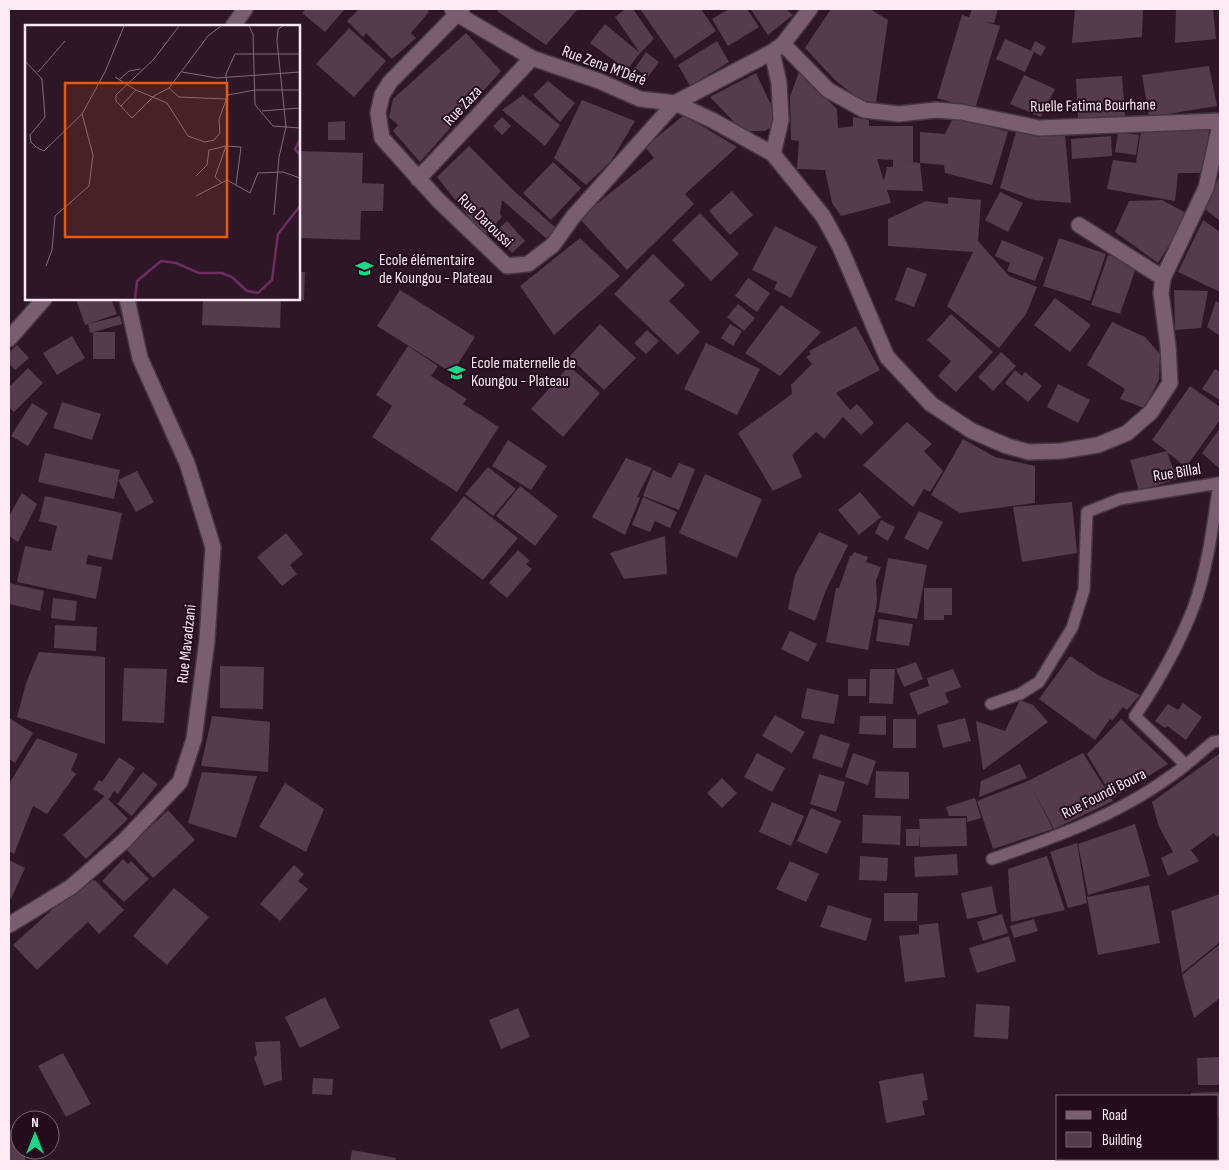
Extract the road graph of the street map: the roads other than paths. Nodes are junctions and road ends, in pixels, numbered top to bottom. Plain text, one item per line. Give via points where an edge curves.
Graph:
1 (245, 9) edge
2 (810, 9) edge
3 (457, 11) edge
4 (234, 25) edge
5 (778, 48) junction
6 (532, 58) junction
7 (674, 103) junction
8 (1220, 123) edge
9 (773, 154) junction
10 (418, 179) junction
11 (1079, 225) dead end
12 (1163, 278) junction
13 (43, 300) edge
14 (127, 300) edge
15 (9, 339) edge
16 (1220, 483) edge
17 (991, 704) dead end
18 (1220, 741) edge
19 (1185, 764) junction
20 (992, 859) dead end
21 (9, 925) edge

1 - 4 street
2 - 5 street
3 - 6 street, Rue Zena M'Déré
3 - 10 street, Rue Daroussi via 390,82 382,95 378,113 382,138
5 - 7 street
5 - 8 street, Ruelle Fatima Bourhane via 828,90 864,110 899,114 936,110 961,112 1039,128
5 - 9 street via 781,120
6 - 7 street, Rue Zena M'Déré via 640,99
6 - 10 street, Rue Zaza
7 - 9 street, Rue Zena M'Déré
7 - 10 street, Rue Daroussi via 553,245 528,264 506,266
8 - 12 street via 1206,188
9 - 12 street via 824,216 887,357 931,404 972,430 1007,446 1029,452 1098,445 1127,433 1151,412 1170,383 1161,293
11 - 12 street
13 - 15 street
14 - 21 street, Rue Mavadzani via 140,358 187,463 213,547 207,640 194,739 180,782 124,840 71,887
16 - 17 lane, Rue Billal via 1120,499 1087,512 1084,590 1072,628 1038,682 1020,694
16 - 19 lane, Rue Billal via 1210,543 1194,605 1169,663 1135,716
18 - 19 lane, Rue Foundi Boura via 1213,742
19 - 20 lane, Rue Foundi Boura via 1169,778 1112,812

